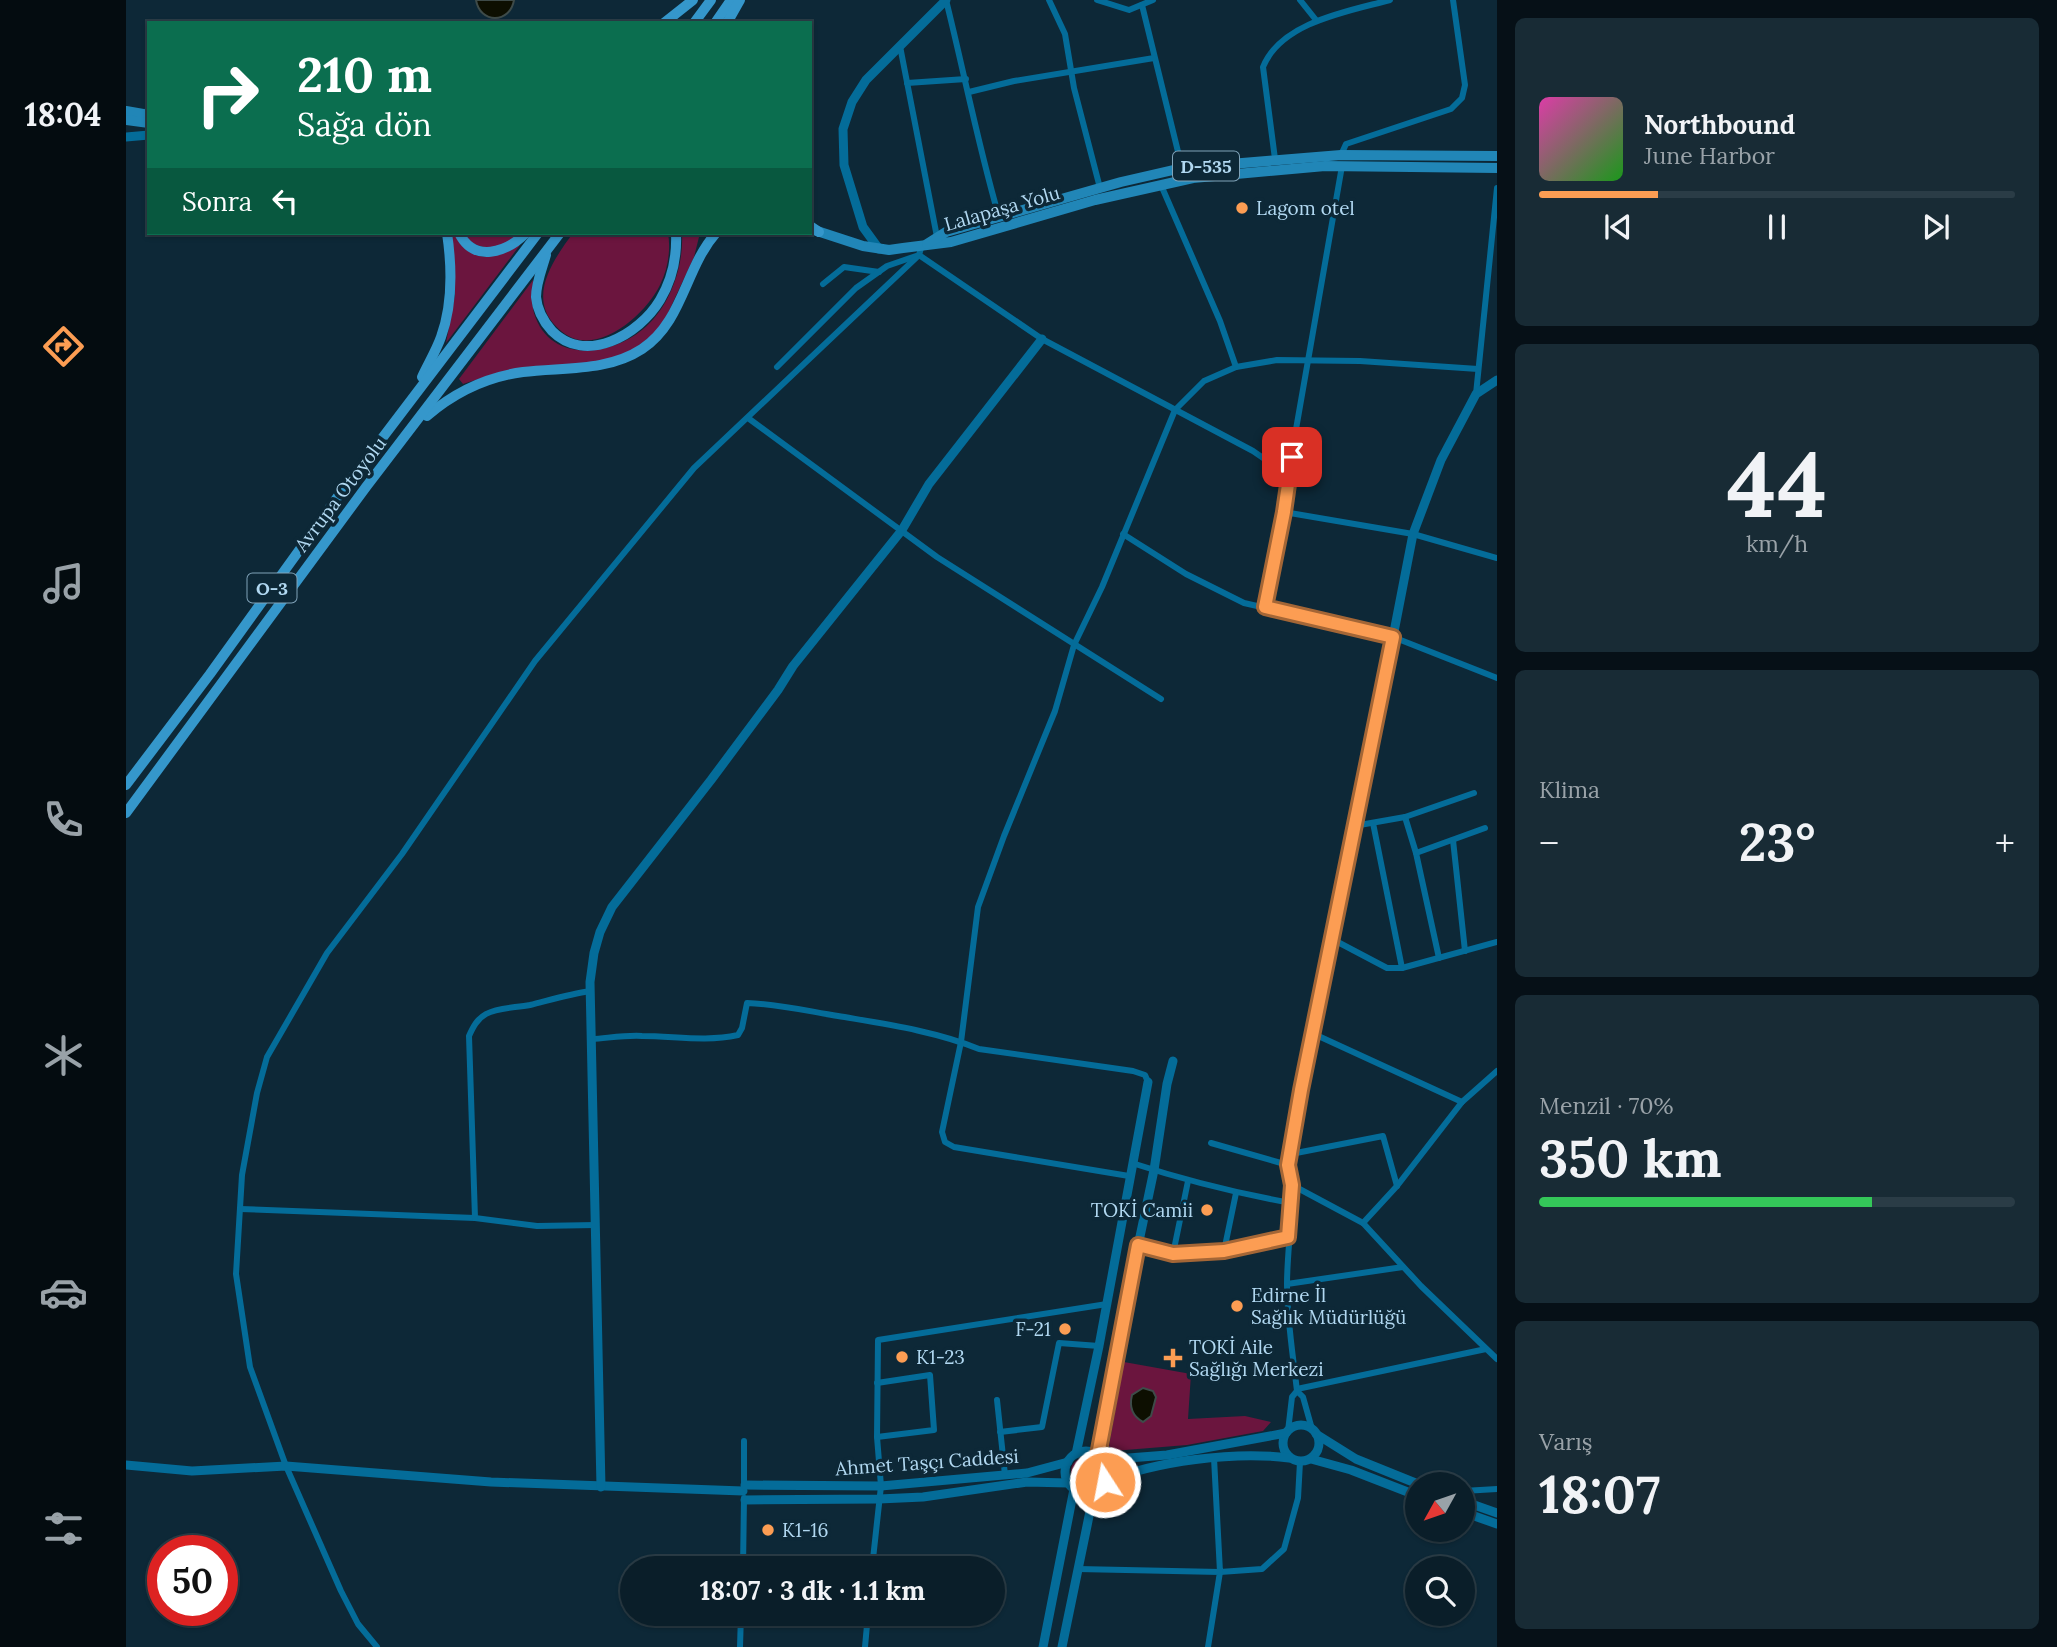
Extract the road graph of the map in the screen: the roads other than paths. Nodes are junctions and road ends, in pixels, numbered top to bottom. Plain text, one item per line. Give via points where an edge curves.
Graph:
1 (693, 0) edge
2 (710, 0) edge
3 (731, 0) edge
4 (740, 0) edge
5 (946, 0) edge
6 (1049, 0) edge
7 (1097, 0) edge
8 (1153, 0) edge
9 (1300, 0) edge
10 (1390, 0) edge
11 (1453, 0) edge
12 (1142, 5) junction
13 (1316, 20) junction
14 (667, 21) edge
15 (695, 21) edge
16 (716, 21) edge
17 (728, 21) edge
18 (900, 46) junction
19 (1154, 58) junction
20 (1071, 70) junction
21 (965, 79) junction
22 (907, 83) junction
23 (969, 92) junction
24 (126, 111) edge
25 (147, 118) edge
26 (147, 118) edge
27 (126, 120) edge
28 (147, 135) edge
29 (126, 137) edge
30 (1497, 156) edge
31 (1275, 159) junction
32 (1341, 160) junction
33 (1182, 168) junction
34 (1497, 168) edge
35 (1161, 184) junction
36 (1100, 188) junction
37 (1497, 188) edge
38 (999, 217) junction
39 (813, 229) edge
40 (447, 235) edge
41 (461, 235) edge
42 (523, 235) edge
43 (536, 235) edge
44 (558, 235) edge
45 (676, 235) edge
46 (704, 235) edge
47 (715, 235) edge
48 (937, 237) junction
49 (925, 244) junction
50 (548, 249) junction
51 (879, 249) junction
52 (700, 256) junction
53 (919, 256) junction
54 (879, 272) junction
55 (823, 284) dead end
56 (1042, 339) junction
57 (1308, 360) junction
58 (776, 367) dead end
59 (1236, 368) junction
60 (1478, 369) junction
61 (1497, 380) edge
62 (418, 390) junction
63 (1476, 394) junction
64 (1175, 410) junction
65 (748, 418) junction
66 (410, 432) junction
67 (1288, 475) junction
68 (1284, 512) junction
69 (902, 530) junction
70 (1123, 534) junction
71 (1413, 534) junction
72 (1497, 558) edge
73 (1265, 607) junction
74 (1393, 637) junction
75 (1074, 645) junction
76 (1497, 678) edge
77 (1161, 699) dead end
78 (126, 785) edge
79 (1475, 793) dead end
80 (126, 813) edge
81 (1405, 817) junction
82 (1373, 823) junction
83 (1354, 826) junction
84 (1485, 828) dead end
85 (1452, 840) junction
86 (1416, 853) junction
87 (1332, 939) junction
88 (1497, 942) edge
89 (1465, 951) junction
90 (1439, 958) junction
91 (1402, 968) junction
92 (590, 991) junction
93 (1314, 1034) junction
94 (592, 1039) junction
95 (961, 1042) junction
96 (1173, 1061) dead end
97 (1497, 1071) edge
98 (1148, 1082) joint
99 (1462, 1102) junction
100 (1211, 1143) dead end
101 (1291, 1154) junction
102 (1132, 1163) junction
103 (1288, 1165) junction
104 (1154, 1170) junction
105 (1129, 1176) junction
106 (1188, 1181) junction
107 (1292, 1185) junction
108 (1397, 1185) junction
109 (1236, 1193) junction
110 (1290, 1203) junction
111 (240, 1209) junction
112 (475, 1218) junction
113 (1363, 1223) junction
114 (596, 1225) junction
115 (1288, 1237) junction
116 (1138, 1245) junction
117 (1224, 1251) junction
118 (1173, 1254) junction
119 (1403, 1266) junction
120 (1287, 1284) junction
121 (1107, 1304) junction
122 (1099, 1346) junction
123 (1486, 1349) junction
124 (1497, 1360) edge
125 (877, 1383) junction
126 (1297, 1390) junction
127 (997, 1400) dead end
128 (1314, 1431) junction
129 (1000, 1432) junction
130 (1287, 1432) junction
131 (877, 1437) junction
132 (744, 1441) dead end
133 (1076, 1454) junction
134 (1101, 1458) junction
135 (1214, 1458) junction
136 (1289, 1458) junction
137 (1311, 1459) junction
138 (1068, 1462) junction
139 (1300, 1462) junction
140 (126, 1465) edge
141 (286, 1466) junction
142 (1005, 1475) junction
143 (1405, 1479) edge
144 (1105, 1482) junction
145 (601, 1486) junction
146 (881, 1486) junction
147 (1071, 1486) junction
148 (1497, 1489) edge
149 (1405, 1491) edge
150 (1475, 1491) edge
151 (744, 1492) junction
152 (1094, 1492) junction
153 (878, 1499) junction
154 (1475, 1505) edge
155 (1497, 1513) edge
156 (1475, 1516) edge
157 (1497, 1524) edge
158 (743, 1556) edge
159 (873, 1556) edge
160 (1077, 1569) junction
161 (1220, 1572) junction
162 (741, 1626) edge
163 (867, 1626) edge
164 (377, 1647) edge
165 (740, 1647) edge
166 (865, 1647) edge
167 (1043, 1647) edge
168 (1062, 1647) edge
169 (1208, 1647) edge

1 - 14 highway
2 - 15 highway
3 - 16 highway
4 - 17 highway
5 - 18 main road
5 - 21 street
6 - 20 street via 1065,34
7 - 12 street via 1129,10
8 - 12 street
9 - 13 street
10 - 13 street
11 - 32 street via 1465,85 1462,98 1451,109 1346,144
12 - 19 street
13 - 31 street via 1289,37 1267,57 1263,67
18 - 22 street
18 - 51 main road via 866,80 843,129 844,165 863,228
19 - 20 street
19 - 33 street
20 - 23 street
20 - 36 street
21 - 22 street
21 - 23 street
22 - 48 street
23 - 38 street
24 - 25 main road
26 - 27 main road
28 - 29 main road
30 - 32 main road, Lalapaşa Yolu / D-535
31 - 32 main road, Lalapaşa Yolu / D-535
31 - 33 main road, Lalapaşa Yolu / D-535
32 - 34 main road, Lalapaşa Yolu / D-535
32 - 35 main road, Lalapaşa Yolu / D-535
32 - 57 street
33 - 36 main road, Lalapaşa Yolu / D-535
35 - 49 main road, Lalapaşa Yolu / D-535 via 951,242
35 - 59 street
36 - 38 main road, Lalapaşa Yolu / D-535
37 - 60 street
38 - 48 main road, Lalapaşa Yolu / D-535
39 - 51 main road, D-535
40 - 62 highway via 449,304 442,334
41 - 42 highway via 472,248 490,253 505,249
43 - 62 highway, Avrupa Otoyolu / O-3
44 - 50 highway, Avrupa Otoyolu / O-3
45 - 50 highway via 668,285 650,315 618,338 589,347 557,335 538,308 537,287
46 - 52 highway
47 - 52 highway
48 - 49 main road, Lalapaşa Yolu / D-535
49 - 51 main road, D-535
49 - 53 street
50 - 66 highway, Avrupa Otoyolu / O-3
52 - 66 highway via 666,326 643,349 597,366 494,377 456,394
53 - 54 street
53 - 56 street
53 - 65 street
54 - 55 street via 844,267
54 - 58 street via 834,307
56 - 64 street
56 - 69 main road via 929,485
57 - 59 street
57 - 60 street
57 - 67 street
59 - 64 street via 1204,381
60 - 63 street
61 - 63 main road
62 - 78 highway, Avrupa Otoyolu / O-3
63 - 71 main road via 1441,460
64 - 67 street
64 - 70 street
65 - 69 street
65 - 111 street via 694,468 535,660 402,854 327,953 267,1057 242,1175
66 - 80 highway, Avrupa Otoyolu / O-3
67 - 68 street
68 - 71 street
68 - 73 street
69 - 75 street
69 - 92 main road via 612,907 594,953
70 - 73 street via 1218,592
70 - 75 street
71 - 72 street
71 - 74 main road
73 - 74 street
74 - 76 street
74 - 83 street
75 - 77 street
75 - 95 street via 1055,711 978,907
79 - 81 street
81 - 82 street
81 - 86 street
82 - 83 street
82 - 91 street
83 - 87 street
84 - 85 street
85 - 86 street
85 - 89 street
86 - 90 street
87 - 91 street via 1387,968
87 - 93 street
88 - 89 street
89 - 90 street
90 - 91 street
92 - 94 main road
92 - 112 street via 506,1007 474,1024 469,1036
93 - 99 street
93 - 101 street
94 - 95 street via 642,1035 720,1039 738,1035 747,1003 888,1024
94 - 114 main road
95 - 98 street via 979,1049 1133,1071 1145,1075
95 - 105 street via 942,1132 945,1142
96 - 104 main road
97 - 99 street
98 - 102 main road
99 - 108 street
100 - 103 street
101 - 103 street
101 - 108 street via 1383,1136
102 - 104 street
102 - 105 main road
103 - 107 street
104 - 106 street
104 - 116 main road
105 - 121 main road
106 - 109 street
106 - 118 street
107 - 110 street
107 - 113 street
108 - 113 street
109 - 110 street
109 - 117 street
110 - 115 street
111 - 112 street
111 - 141 street via 236,1274 250,1367
112 - 114 street via 537,1226
113 - 119 street
114 - 145 main road
115 - 117 street
115 - 120 street
116 - 118 street
116 - 134 main road
117 - 118 street
119 - 120 street
119 - 123 street
120 - 126 street
121 - 122 main road
121 - 125 street via 878,1340
122 - 129 street via 1059,1343 1042,1427
122 - 133 main road
123 - 124 street
123 - 126 street
125 - 131 street
125 - 131 street via 930,1375 934,1430
126 - 128 street
126 - 130 street
127 - 129 street
128 - 130 main road via 1300,1425
128 - 137 main road via 1319,1444
128 - 143 main road via 1356,1459
129 - 142 street
130 - 134 main road via 1167,1455
130 - 136 main road via 1283,1443
131 - 146 street
132 - 151 street
133 - 134 main road via 1087,1451
133 - 138 main road
134 - 144 main road via 1107,1471
135 - 136 main road via 1261,1454
135 - 144 main road
135 - 161 street
136 - 139 main road
137 - 139 main road
137 - 149 main road
138 - 142 main road, Ahmet Taşçı Caddesi
138 - 147 main road via 1065,1468
139 - 161 street via 1298,1498 1284,1549 1262,1569
140 - 141 main road via 192,1471
141 - 145 main road
141 - 164 street via 341,1591 358,1624
142 - 146 main road, Ahmet Taşçı Caddesi
144 - 152 main road
145 - 151 main road
146 - 151 main road, Ahmet Taşçı Caddesi
146 - 153 street
147 - 152 main road via 1087,1494
147 - 153 main road, Ahmet Taşçı Caddesi via 1027,1482
147 - 167 main road
148 - 150 street
151 - 153 main road, Ahmet Taşçı Caddesi
151 - 158 street
152 - 160 main road
153 - 159 street
154 - 155 main road
156 - 157 main road
160 - 161 street
160 - 168 main road
161 - 169 street
162 - 165 street
163 - 166 street

